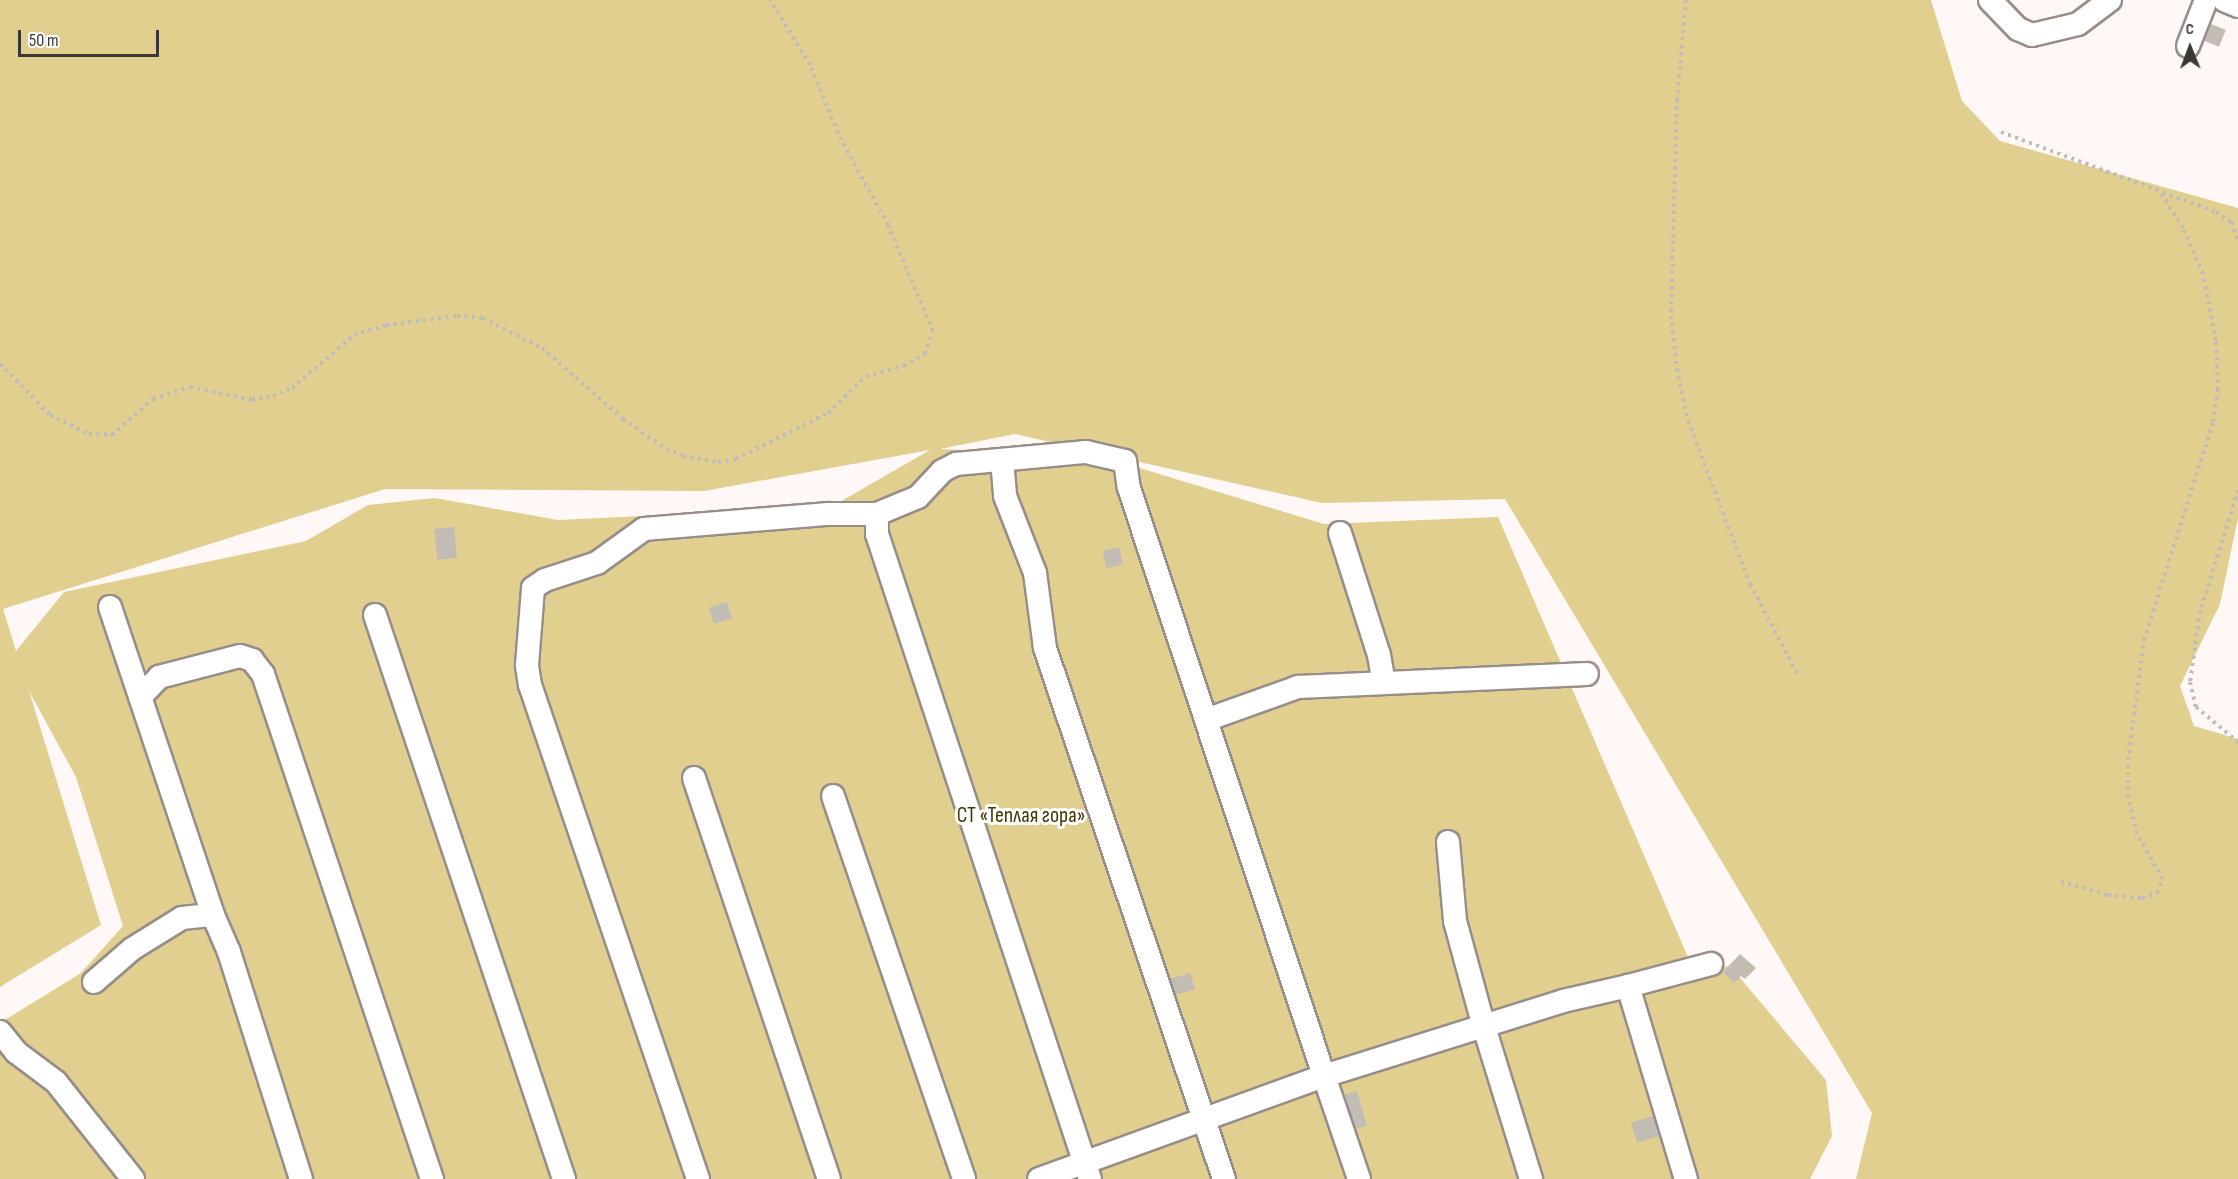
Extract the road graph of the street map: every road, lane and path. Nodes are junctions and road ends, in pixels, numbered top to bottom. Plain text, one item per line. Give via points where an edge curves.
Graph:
1 (770, 0) edge
2 (1686, 0) edge
3 (1990, 0) edge
4 (2114, 0) edge
5 (2206, 0) edge
6 (2224, 0) edge
7 (2238, 6) edge
8 (2188, 46) dead end
9 (2001, 132) dead end
10 (2159, 190) junction
11 (2238, 239) edge
12 (0, 364) edge
13 (1002, 460) junction
14 (2238, 490) edge
15 (876, 514) junction
16 (1340, 533) dead end
17 (110, 607) dead end
18 (375, 615) dead end
19 (1587, 674) dead end
20 (1799, 677) dead end
21 (1384, 682) junction
22 (140, 697) junction
23 (1206, 720) junction
24 (2238, 742) edge
25 (694, 778) dead end
26 (833, 796) dead end
27 (1448, 842) dead end
28 (2061, 882) dead end
29 (213, 915) junction
30 (1711, 964) dead end
31 (94, 982) dead end
32 (1628, 986) junction
33 (1484, 1027) junction
34 (0, 1032) edge
35 (1324, 1076) junction
36 (1204, 1119) junction
37 (1087, 1171) edge
38 (133, 1179) edge
39 (301, 1179) edge
40 (432, 1179) edge
41 (564, 1179) edge
42 (698, 1179) edge
43 (829, 1179) edge
44 (964, 1179) edge
45 (1039, 1179) edge
46 (1224, 1179) edge
47 (1359, 1179) edge
48 (1532, 1179) edge
49 (1686, 1179) edge

1 - 12 path via 810,65 841,140 888,225 933,330 925,354 904,366 866,376 828,412 736,459 718,462 683,456 660,445 623,419 542,348 483,318 457,316 386,325 354,335 292,388 273,396 252,400 190,387 153,399 111,435 89,434 50,415
2 - 20 path via 1677,99 1671,316 1677,369 1688,422 1750,584
3 - 4 street via 2018,29 2032,35 2078,24
5 - 8 street
6 - 7 street
9 - 10 path
10 - 11 path via 2216,212 2231,222
10 - 28 path via 2183,228 2203,274 2216,341 2218,390 2213,422 2144,640 2128,760 2128,798 2137,834 2163,879 2157,892 2142,898 2109,895
13 - 15 street via 956,464 942,471 918,497
13 - 23 street via 1086,452 1125,460 1129,488
13 - 36 street via 1005,496 1035,573 1045,648
14 - 24 path via 2200,611 2190,682 2196,707
15 - 37 street via 880,546
15 - 42 street via 828,513 644,529 597,562 545,580 534,588 527,665 530,685
16 - 21 street
17 - 22 street
18 - 41 street
19 - 21 street
21 - 23 street via 1298,687
22 - 29 street
22 - 40 street via 159,677 240,656 252,660 263,674
23 - 35 street
25 - 43 street
26 - 44 street
27 - 33 street via 1455,921
29 - 31 street via 182,918 132,949
29 - 39 street via 229,952
30 - 32 street
32 - 33 street via 1563,1001
32 - 49 street
33 - 35 street
33 - 48 street
34 - 38 street via 16,1052 56,1082
35 - 36 street
35 - 47 street
36 - 37 street
36 - 46 street
37 - 45 street

